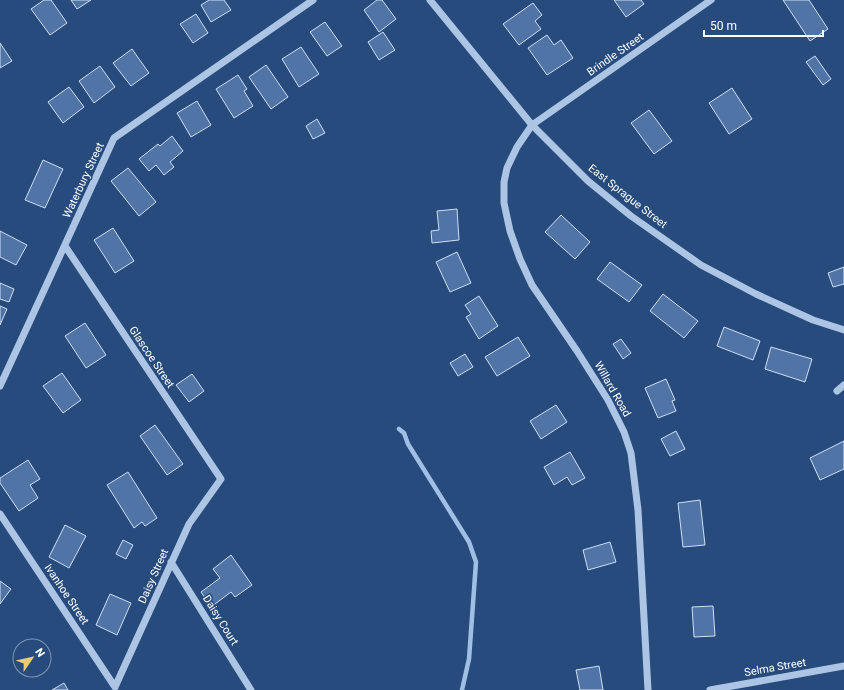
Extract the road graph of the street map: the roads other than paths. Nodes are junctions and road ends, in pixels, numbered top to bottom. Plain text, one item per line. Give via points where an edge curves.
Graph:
1 (313, 0) edge
2 (430, 0) edge
3 (711, 0) edge
4 (532, 125) junction
5 (65, 246) junction
6 (844, 330) edge
7 (844, 385) edge
8 (0, 386) edge
9 (837, 391) dead end
10 (220, 480) joint
11 (0, 514) edge
12 (171, 562) junction
13 (844, 666) edge
14 (115, 687) joint
15 (252, 690) edge
16 (648, 690) edge
17 (710, 690) edge

1 - 5 street, Waterbury Street via 114,138
2 - 4 street, East Sprague Street
3 - 4 street, Brindle Street
4 - 6 street, East Sprague Street via 588,181 632,216 702,265 756,294 813,320
4 - 16 street, Willard Road via 507,168 504,203 508,224 532,285 608,400 632,453 638,510
5 - 8 street, Waterbury Street
5 - 10 street, Glascoe Street
7 - 9 street
10 - 12 street, Daisy Street via 189,524
11 - 14 street, Ivanhoe Street
12 - 14 street, Daisy Street
12 - 15 street, Daisy Court
13 - 17 street, Selma Street

